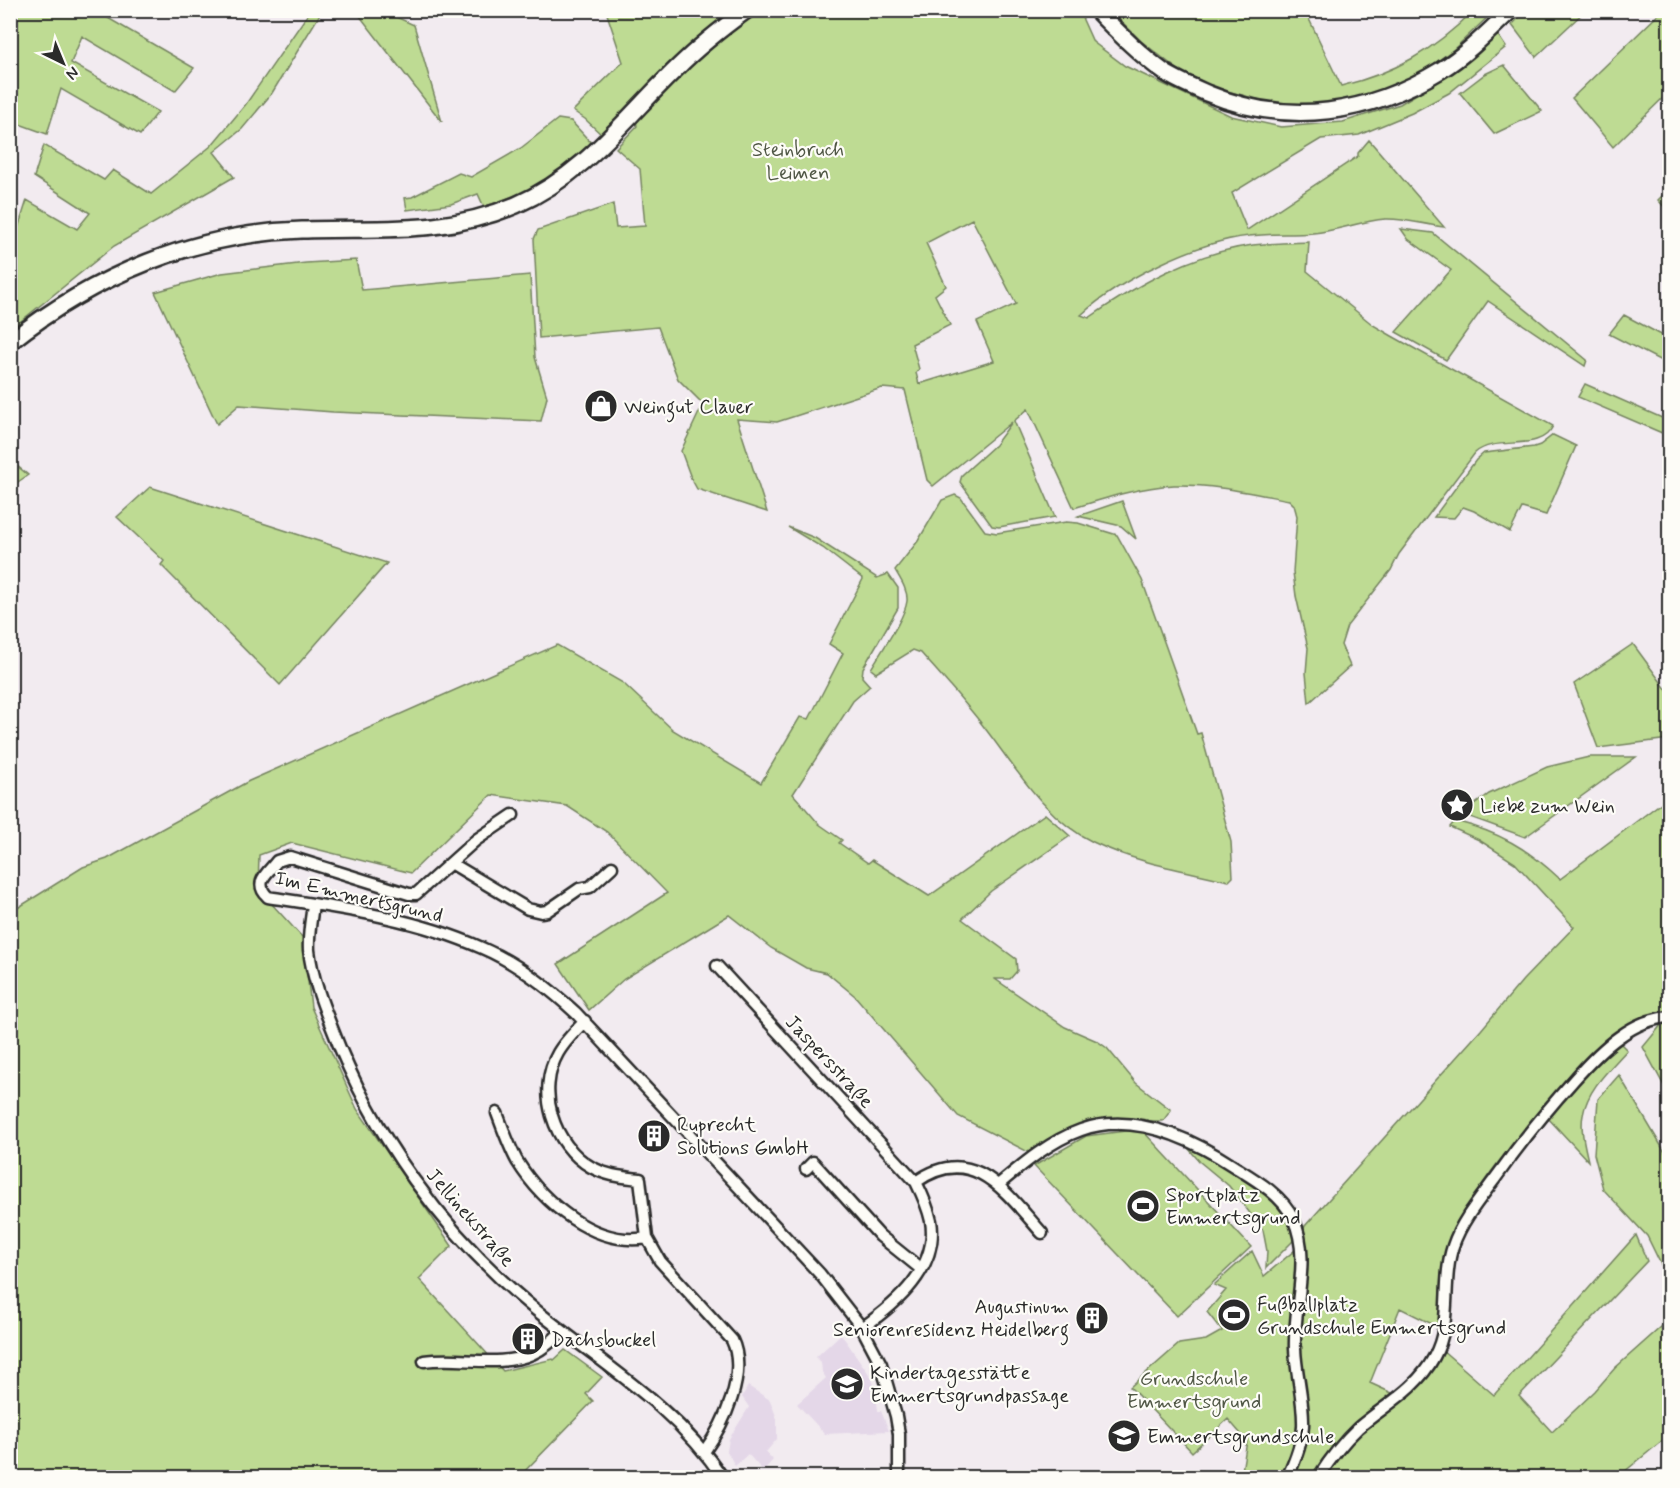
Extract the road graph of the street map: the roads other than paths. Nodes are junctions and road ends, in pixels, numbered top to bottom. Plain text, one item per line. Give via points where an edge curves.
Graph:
1 (747, 10) edge
2 (1096, 10) edge
3 (1511, 10) edge
4 (10, 342) edge
5 (513, 815) dead end
6 (451, 863) junction
7 (612, 867) dead end
8 (313, 905) junction
9 (717, 966) dead end
10 (1670, 1017) edge
11 (585, 1021) junction
12 (497, 1113) dead end
13 (806, 1169) dead end
14 (916, 1182) junction
15 (998, 1185) junction
16 (1042, 1233) dead end
17 (647, 1238) junction
18 (921, 1269) junction
19 (862, 1328) junction
20 (562, 1331) junction
21 (424, 1361) dead end
22 (704, 1452) junction
23 (723, 1478) edge
24 (899, 1478) edge
25 (1287, 1478) edge
26 (1318, 1478) edge

1 - 4 main road via 694,52 583,163 516,205 435,227 300,230 240,236 195,246 138,265 93,286
2 - 3 main road via 1144,56 1186,85 1233,102 1284,112 1338,110 1386,98 1441,70
5 - 6 street, Im Emmertsgrund
6 - 7 street via 528,909 541,912 579,889 590,887
6 - 8 street, Im Emmertsgrund via 413,894 290,857 277,861 261,879 268,897
8 - 11 street, Im Emmertsgrund via 425,927 482,947 532,977
8 - 20 street, Jellinekstraße via 309,949 315,980 336,1040 372,1114 419,1187 452,1228 506,1284
9 - 14 street, Jaspersstraße
10 - 26 street via 1649,1021 1619,1037 1591,1061 1519,1145 1479,1200 1453,1246 1443,1336 1435,1356 1414,1384 1342,1443
11 - 17 street via 564,1044 553,1064 548,1092 552,1117 567,1146 582,1161 616,1177 640,1179
11 - 19 street, Im Emmertsgrund via 820,1274
12 - 17 street via 517,1160 556,1206 600,1233 624,1240
13 - 18 street via 813,1162 872,1228
14 - 15 street via 939,1169 962,1167 975,1170
14 - 18 street, Jaspersstraße via 931,1230 930,1251
15 - 16 street
15 - 25 street via 1060,1140 1080,1130 1114,1124 1178,1136 1213,1153 1278,1199 1292,1217 1301,1254 1294,1348 1303,1424 1298,1454
17 - 22 street via 660,1261 735,1346 737,1365 731,1399 723,1422
18 - 19 street, Jaspersstraße via 906,1291
19 - 24 street, Im Emmertsgrund via 881,1364 896,1416
20 - 21 street via 542,1349 510,1360
20 - 22 street, Jellinekstraße via 645,1393
22 - 23 street, Jellinekstraße

